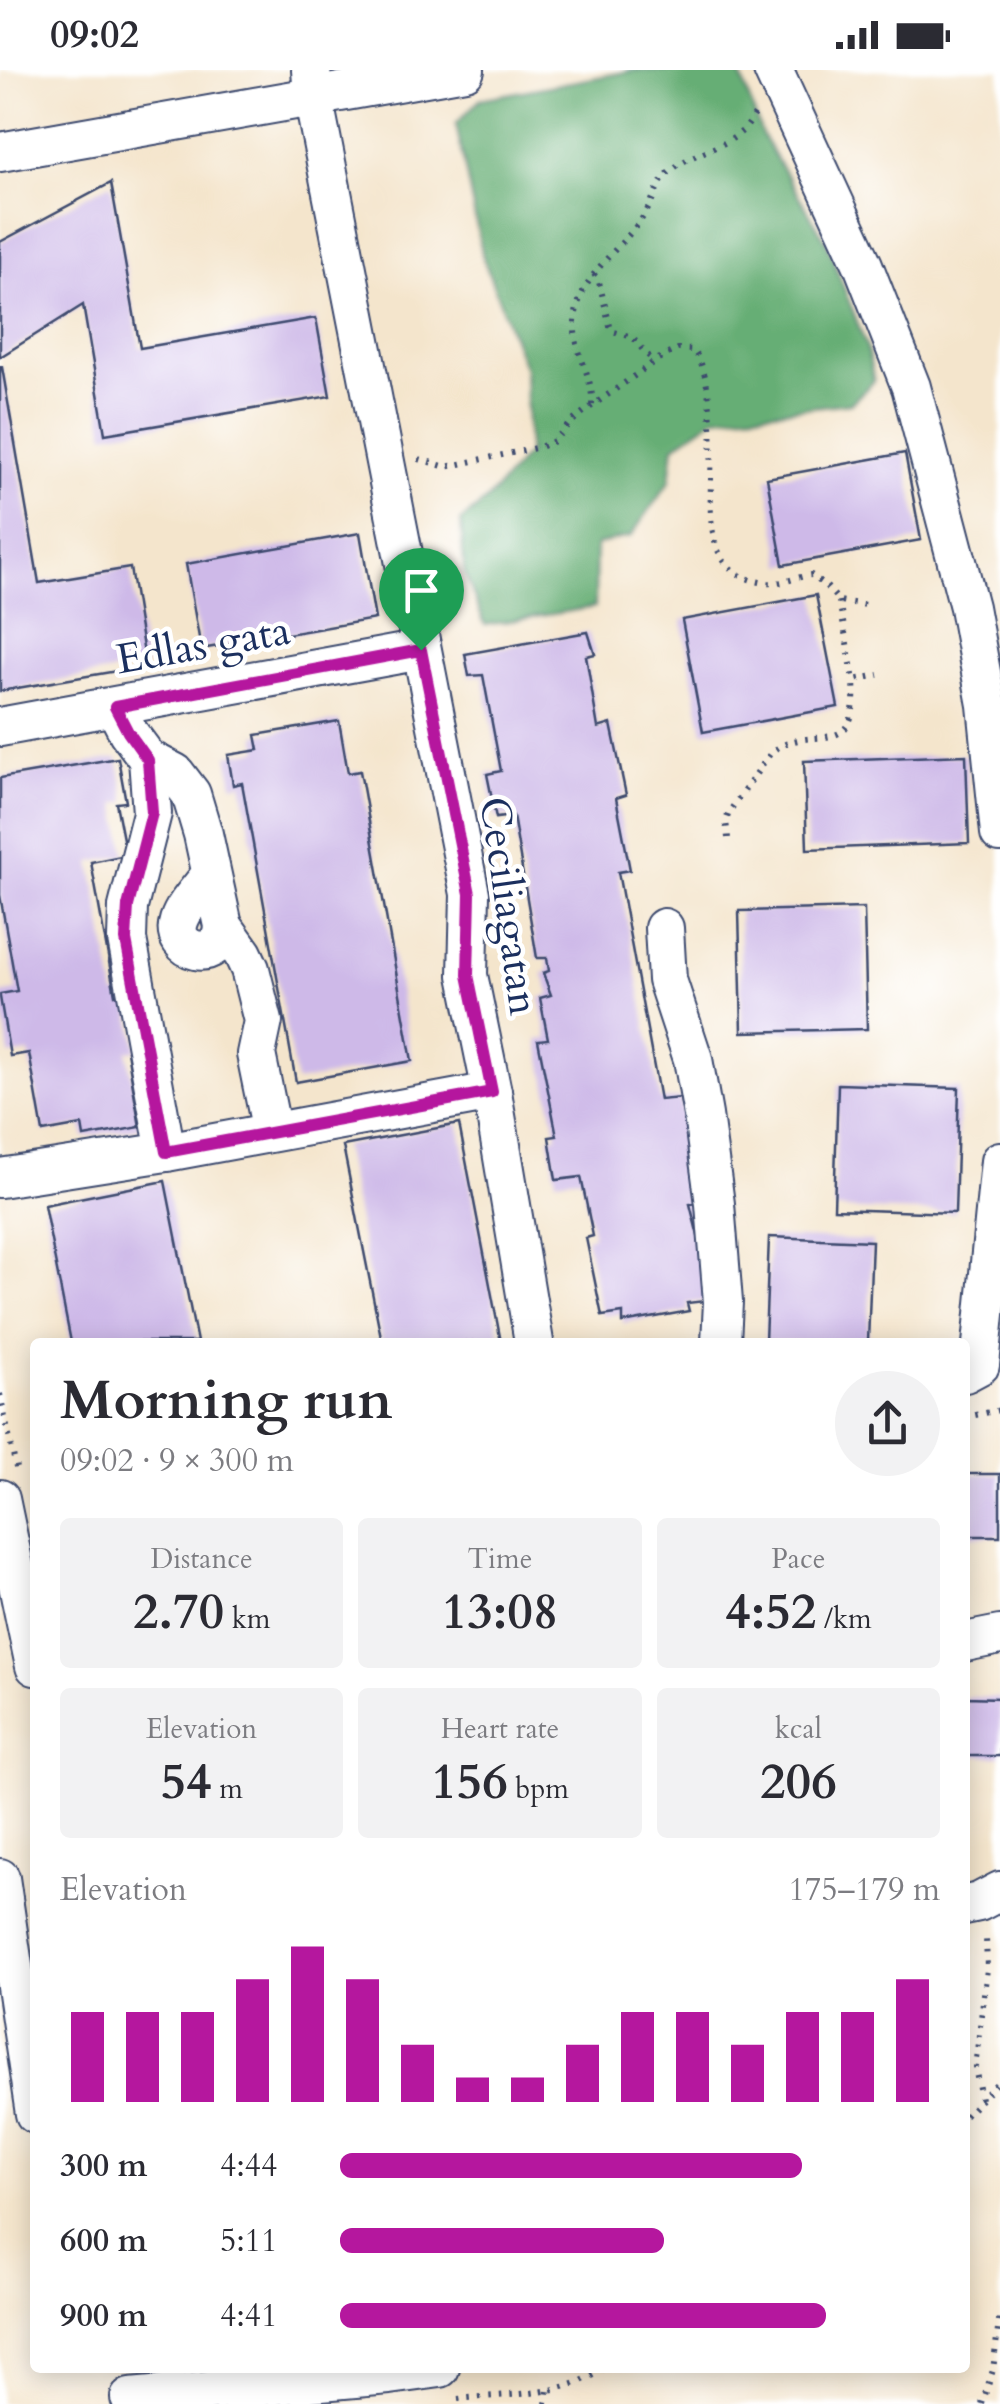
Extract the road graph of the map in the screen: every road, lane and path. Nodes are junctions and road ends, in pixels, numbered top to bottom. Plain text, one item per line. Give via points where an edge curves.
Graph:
1 (465, 70) edge
2 (312, 83) edge
3 (765, 87) edge
4 (0, 152) edge
5 (594, 274) junction
6 (655, 361) junction
7 (592, 406) junction
8 (382, 452) junction
9 (839, 601) junction
10 (866, 605) dead end
11 (421, 650) junction
12 (879, 675) dead end
13 (854, 680) junction
14 (115, 707) junction
15 (0, 726) edge
16 (148, 760) junction
17 (1000, 833) edge
18 (728, 838) dead end
19 (664, 928) dead end
20 (492, 1092) junction
21 (272, 1132) junction
22 (166, 1152) junction
23 (1000, 1161) edge
24 (0, 1178) edge
25 (533, 1338) edge
26 (722, 1338) edge
27 (973, 1369) edge
28 (1000, 1410) edge
29 (970, 1415) edge
30 (0, 1499) edge
31 (17, 1569) edge
32 (1000, 1635) edge
33 (30, 1639) edge
34 (970, 1641) edge
35 (0, 1878) edge
36 (981, 1899) edge
37 (30, 2080) edge
38 (1000, 2080) edge
39 (981, 2099) junction
40 (970, 2111) edge
41 (1000, 2313) edge
42 (595, 2373) edge
43 (448, 2383) edge
44 (130, 2390) edge
45 (548, 2390) junction
46 (322, 2393) edge
47 (546, 2404) edge
48 (982, 2404) edge

1 - 2 street
2 - 4 street
2 - 8 street, Ceciliagatan
3 - 5 path via 742,132 662,177 645,214
3 - 17 street via 863,265 911,387 969,607
5 - 6 path via 614,332 633,337
5 - 7 path via 574,325
6 - 7 path
6 - 9 path via 686,348 702,364 710,529 727,564 765,583 811,575
7 - 8 path via 554,441 446,467
8 - 11 street, Ceciliagatan
9 - 10 path
9 - 13 path
11 - 14 street, Edlas gata
11 - 20 street, Ceciliagatan via 470,894 468,975
12 - 13 path
13 - 18 path via 855,708 844,731 770,754 729,812
14 - 15 street, Edlas gata
14 - 16 street
16 - 21 street via 175,773 191,794 211,874 179,920 178,934 199,951 214,947 223,926 250,970 263,1022 256,1054
16 - 22 street via 152,813 126,940
19 - 26 street via 667,980 703,1116
20 - 21 street
20 - 25 street, Ceciliagatan
21 - 22 street
22 - 24 street
23 - 27 street
28 - 29 path
30 - 31 street
31 - 33 street
32 - 34 street
35 - 37 street
36 - 39 path via 986,1954 975,2067
38 - 39 path
39 - 40 path
41 - 48 path
42 - 45 path
43 - 45 path
43 - 46 street
44 - 46 street
45 - 47 path

